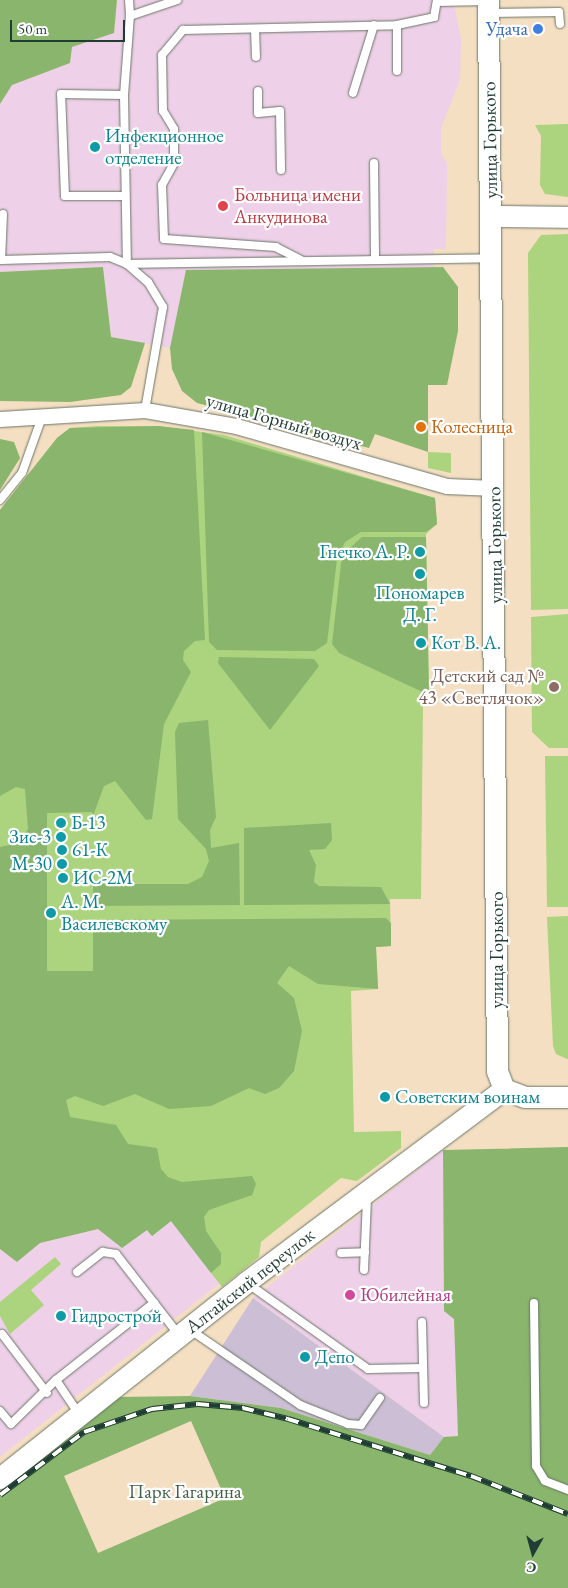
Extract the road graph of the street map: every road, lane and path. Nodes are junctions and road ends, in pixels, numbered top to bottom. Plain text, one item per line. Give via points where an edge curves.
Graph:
1 (129, 0) edge
2 (177, 0) edge
3 (437, 1) edge
4 (488, 5) edge
5 (130, 16) junction
6 (560, 24) dead end
7 (374, 25) junction
8 (397, 25) junction
9 (255, 29) junction
10 (256, 58) dead end
11 (397, 71) dead end
12 (258, 91) dead end
13 (353, 93) dead end
14 (124, 95) junction
15 (374, 163) dead end
16 (281, 170) dead end
17 (124, 196) junction
18 (3, 214) dead end
19 (491, 216) junction
20 (568, 217) edge
21 (491, 258) junction
22 (375, 260) junction
23 (304, 261) junction
24 (127, 264) junction
25 (145, 410) junction
26 (42, 418) junction
27 (0, 419) edge
28 (494, 488) junction
29 (0, 500) edge
30 (504, 1089) junction
31 (568, 1097) edge
32 (367, 1191) junction
33 (365, 1252) junction
34 (341, 1253) dead end
35 (364, 1270) dead end
36 (77, 1272) dead end
37 (246, 1282) junction
38 (154, 1303) junction
39 (534, 1303) dead end
40 (422, 1322) dead end
41 (183, 1332) junction
42 (2, 1334) dead end
43 (423, 1368) junction
44 (56, 1380) junction
45 (47, 1393) junction
46 (380, 1398) dead end
47 (424, 1403) dead end
48 (0, 1411) edge
49 (79, 1415) junction
50 (0, 1478) edge
51 (568, 1490) edge

1 - 5 lane
2 - 5 lane
3 - 4 lane
3 - 8 lane via 434,18
4 - 6 lane via 559,12
4 - 19 main road, улица Горького
5 - 14 lane
7 - 8 lane
7 - 9 lane
7 - 13 lane
8 - 11 lane
9 - 10 lane
9 - 23 lane via 183,30 162,55 162,111 174,129 174,163 162,185 164,239 276,247
12 - 16 lane via 258,113 280,111
14 - 17 lane
14 - 17 lane via 61,94 65,196
15 - 22 lane
17 - 24 lane
18 - 24 lane via 1,260 110,257
19 - 20 main road
19 - 21 main road, улица Горького
21 - 22 lane
21 - 28 main road, улица Горького
22 - 23 lane
23 - 24 lane
24 - 25 lane via 148,282 163,307
25 - 26 street, улица Горный воздух
25 - 28 street, улица Горный воздух via 236,426 455,488
26 - 27 street, улица Горный воздух
26 - 29 lane via 22,473
28 - 30 main road, улица Горького via 497,1071
30 - 31 main road via 525,1097
30 - 32 main road, Алтайский переулок
32 - 33 lane
32 - 37 main road, Алтайский переулок
33 - 34 lane
33 - 35 lane
36 - 38 lane via 103,1252 116,1254
37 - 41 main road, Алтайский переулок
37 - 43 lane via 368,1370
38 - 41 lane
38 - 44 lane
39 - 51 lane via 536,1466 545,1481
40 - 43 lane
41 - 46 lane via 300,1405 348,1424 361,1425
41 - 49 main road, Алтайский переулок
42 - 45 lane
43 - 47 lane
44 - 45 lane
44 - 49 lane
45 - 48 lane via 11,1424
49 - 50 main road, Алтайский переулок

